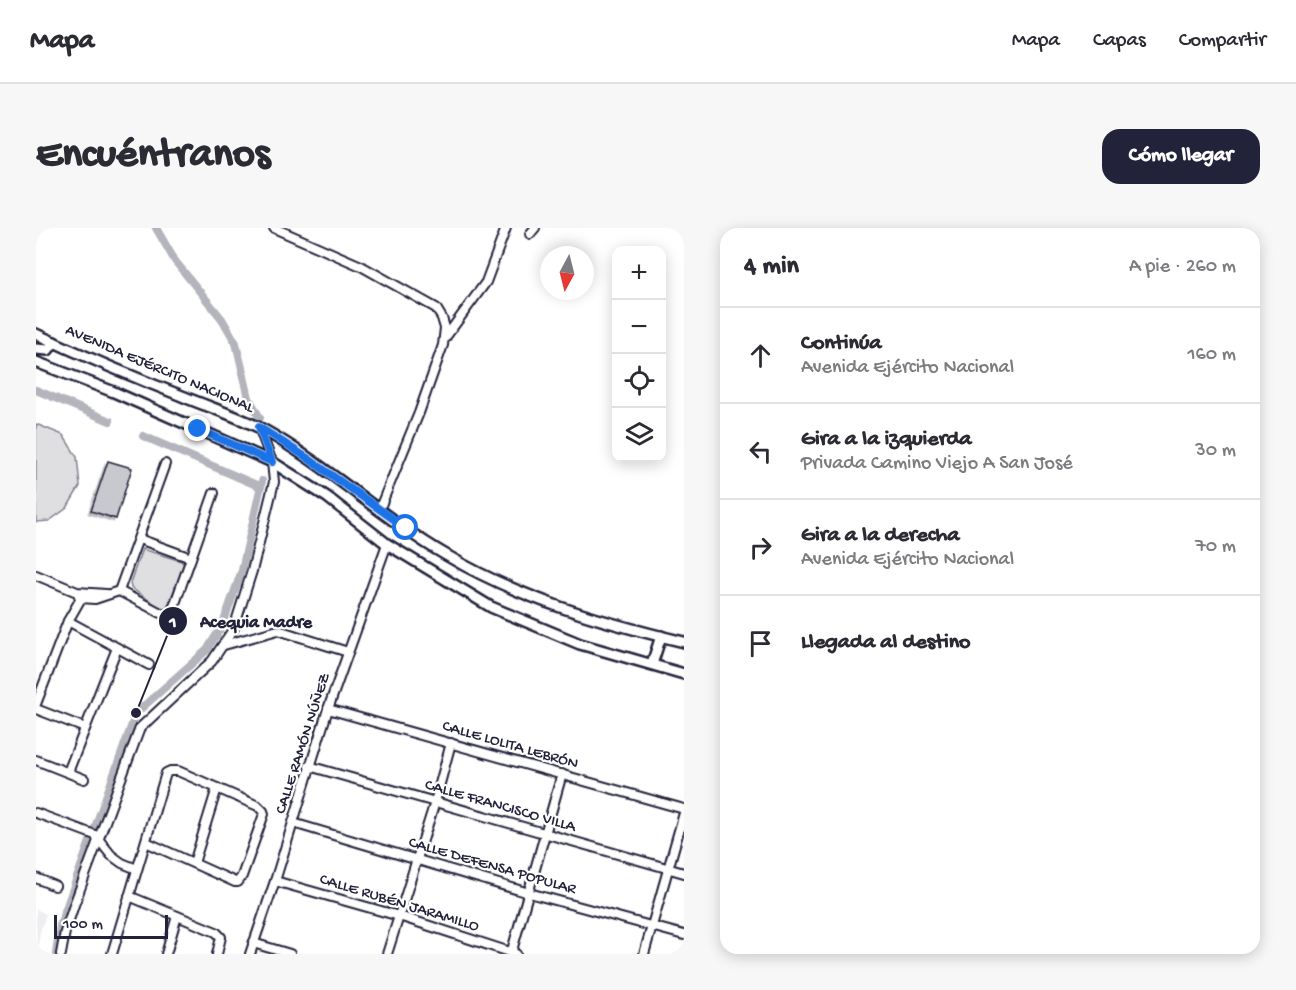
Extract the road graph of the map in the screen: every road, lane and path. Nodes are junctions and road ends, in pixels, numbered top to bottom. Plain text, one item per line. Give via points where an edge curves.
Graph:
1 (274, 228) edge
2 (507, 228) edge
3 (36, 334) edge
4 (444, 339) junction
5 (54, 342) junction
6 (36, 349) edge
7 (36, 362) edge
8 (259, 427) junction
9 (272, 462) junction
10 (165, 464) dead end
11 (214, 493) dead end
12 (379, 510) junction
13 (138, 538) junction
14 (387, 544) junction
15 (191, 558) junction
16 (36, 575) edge
17 (119, 591) junction
18 (80, 594) junction
19 (68, 621) junction
20 (661, 636) junction
21 (684, 642) edge
22 (224, 645) junction
23 (117, 648) junction
24 (348, 652) junction
25 (652, 664) junction
26 (149, 666) dead end
27 (684, 674) edge
28 (36, 704) edge
29 (36, 709) edge
30 (328, 709) junction
31 (85, 728) junction
32 (451, 743) junction
33 (36, 760) edge
34 (309, 766) junction
35 (68, 772) junction
36 (562, 774) junction
37 (84, 779) dead end
38 (217, 788) junction
39 (435, 802) junction
40 (684, 811) edge
41 (36, 813) edge
42 (292, 823) junction
43 (546, 834) junction
44 (93, 835) junction
45 (146, 842) junction
46 (417, 860) junction
47 (194, 863) junction
48 (668, 868) junction
49 (137, 869) junction
50 (684, 873) edge
51 (36, 878) edge
52 (275, 881) junction
53 (54, 886) dead end
54 (529, 893) junction
55 (129, 896) junction
56 (177, 916) junction
57 (399, 916) junction
58 (652, 926) junction
59 (684, 935) edge
60 (253, 944) junction
61 (61, 954) edge
62 (112, 954) edge
63 (166, 954) edge
64 (217, 954) edge
65 (250, 954) edge
66 (290, 954) edge
67 (387, 954) edge
68 (513, 954) edge
69 (644, 954) edge

1 - 4 street via 361,266 436,308 445,328
2 - 4 street via 486,282
3 - 5 main road, AVENIDA EJÉRCITO NACIONAL
4 - 12 street
5 - 6 main road via 48,350
5 - 8 main road, AVENIDA EJÉRCITO NACIONAL
7 - 9 main road
8 - 9 street
8 - 12 main road, AVENIDA EJÉRCITO NACIONAL
9 - 14 main road via 327,497
9 - 22 street via 274,482 252,571 234,628
10 - 13 street
11 - 15 street
12 - 20 main road, AVENIDA EJÉRCITO NACIONAL via 445,555 503,585 574,612
13 - 15 street
13 - 17 street
14 - 24 street, CALLE RAMÓN NÚÑEZ
14 - 25 main road via 491,607 580,644
15 - 17 street via 172,612 166,615
16 - 18 street
17 - 18 street
18 - 19 street
19 - 23 street
19 - 28 street
20 - 21 main road, AVENIDA EJÉRCITO NACIONAL
20 - 25 main road
22 - 24 street via 278,630
22 - 44 street via 201,672 140,728
23 - 26 street
23 - 31 street
24 - 30 street, CALLE RAMÓN NÚÑEZ
25 - 27 main road
29 - 31 street
30 - 32 street, CALLE LOLITA LEBRÓN
30 - 34 street, CALLE RAMÓN NÚÑEZ
31 - 35 street
32 - 36 street, CALLE LOLITA LEBRÓN
32 - 39 street
33 - 35 street
34 - 39 street, CALLE FRANCISCO VILLA
34 - 42 street, CALLE RAMÓN NÚÑEZ
35 - 37 street
36 - 40 street, CALLE LOLITA LEBRÓN
36 - 43 street
38 - 45 street via 178,771 166,773
38 - 47 street
38 - 47 street via 258,806 264,814 238,882
39 - 43 street, CALLE FRANCISCO VILLA
39 - 46 street
40 - 48 street
41 - 44 street
42 - 46 street, CALLE DEFENSA POPULAR
42 - 52 street, CALLE RAMÓN NÚÑEZ
43 - 48 street, CALLE FRANCISCO VILLA
43 - 54 street
44 - 49 street via 111,855
44 - 61 street
45 - 47 street
45 - 49 street
46 - 54 street, CALLE DEFENSA POPULAR
46 - 57 street
48 - 50 street, CALLE FRANCISCO VILLA
48 - 58 street
49 - 55 street
51 - 53 street
52 - 57 street, CALLE RUBÉN JARAMILLO
52 - 60 street, CALLE RAMÓN NÚÑEZ
54 - 58 street, CALLE DEFENSA POPULAR
54 - 68 street
55 - 56 street
55 - 62 street
56 - 63 street
56 - 64 street via 219,935
57 - 67 street
57 - 68 street, CALLE RUBÉN JARAMILLO
58 - 59 street, CALLE DEFENSA POPULAR
58 - 69 street
60 - 65 street, CALLE RAMÓN NÚÑEZ
60 - 66 street

